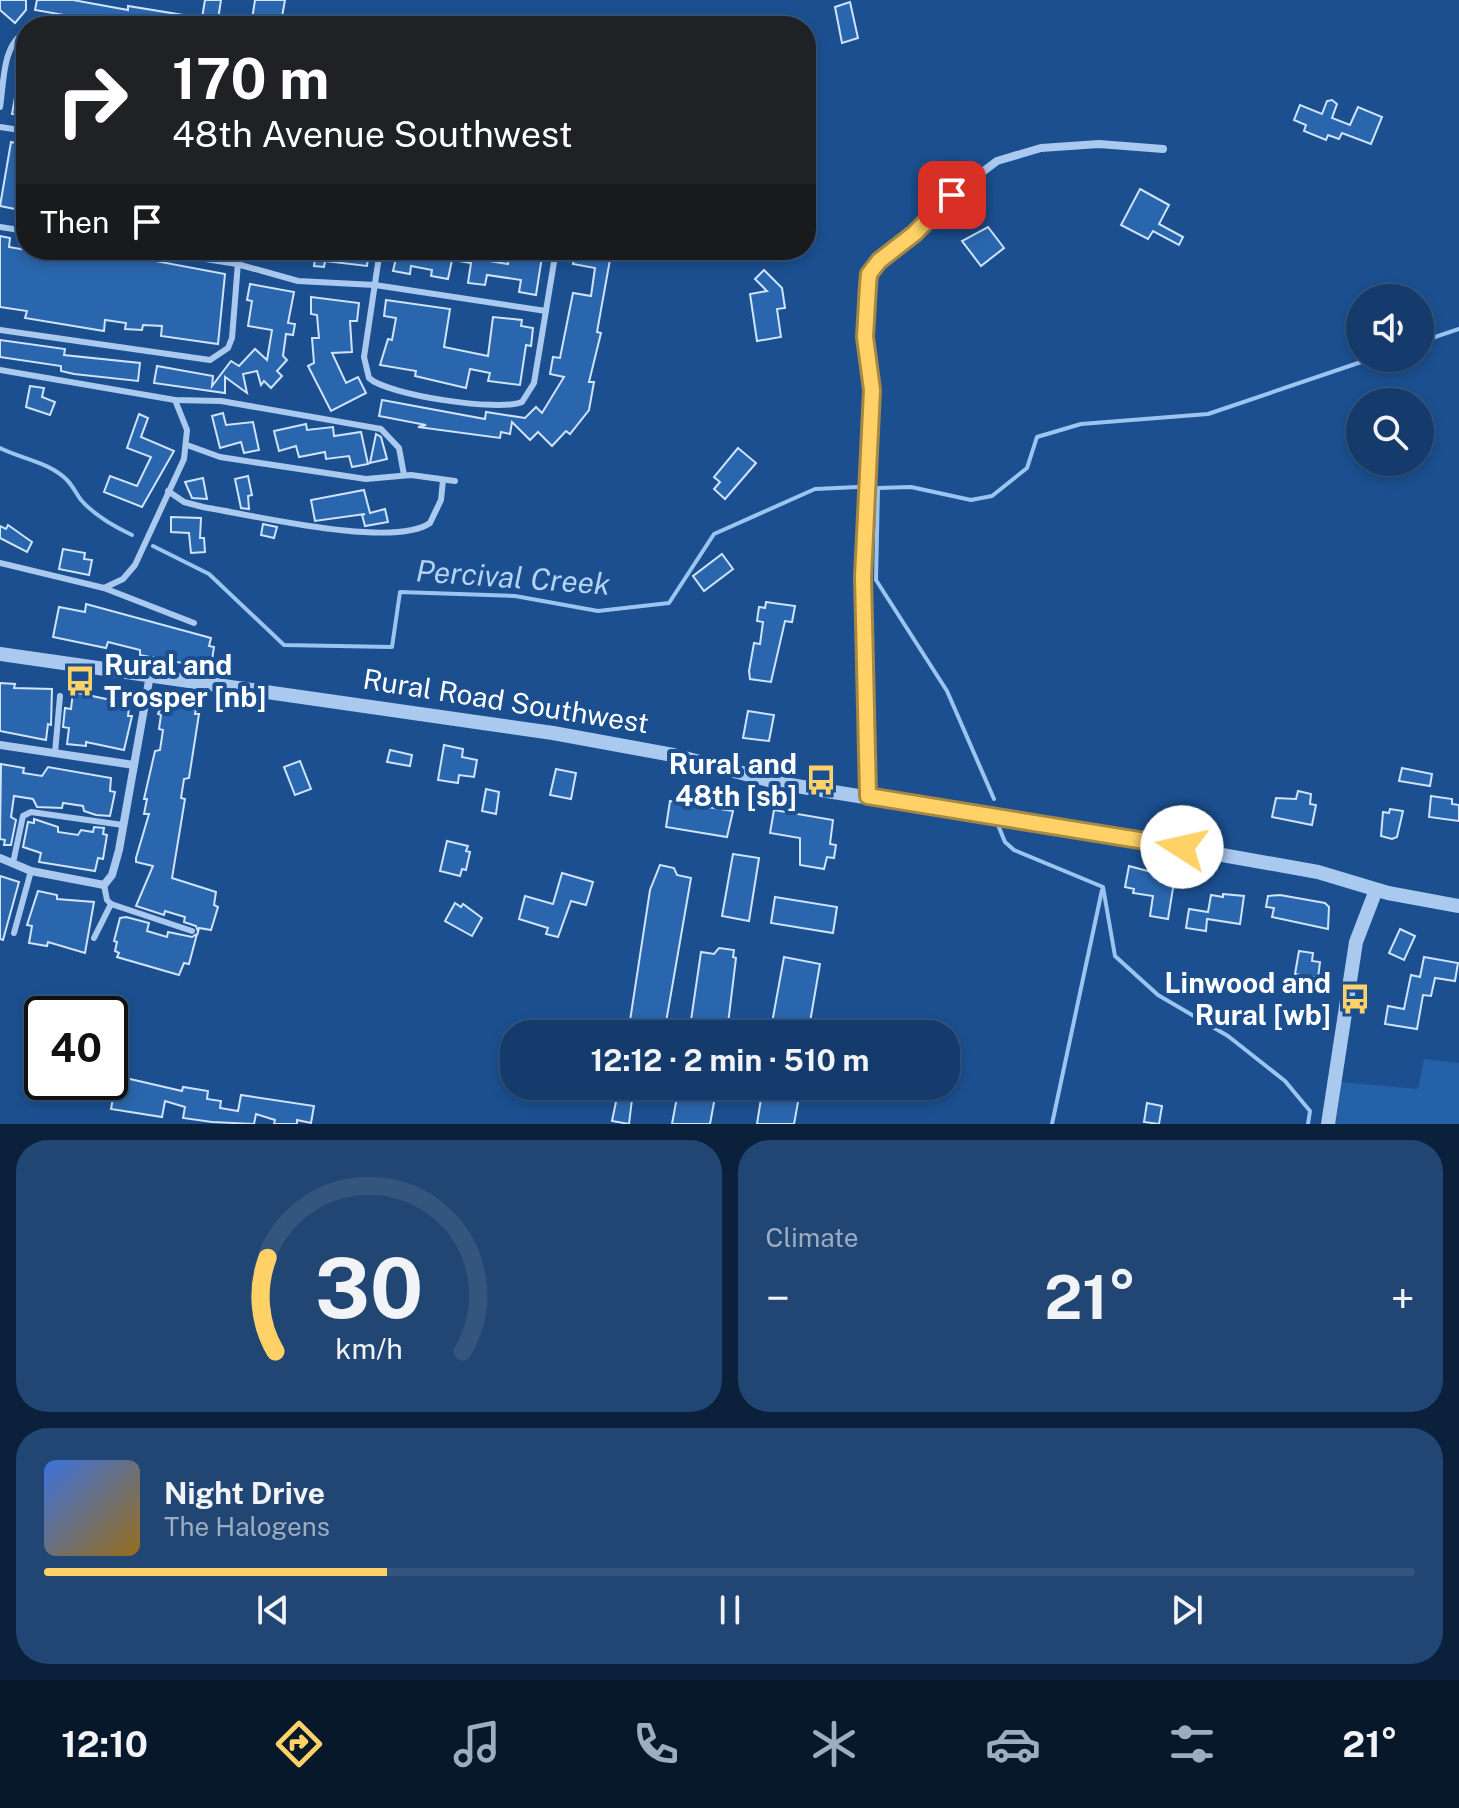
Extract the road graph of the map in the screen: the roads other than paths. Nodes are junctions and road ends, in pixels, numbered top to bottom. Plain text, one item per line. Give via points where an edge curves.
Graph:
1 (16, 41) edge
2 (0, 107) edge
3 (1163, 149) dead end
4 (212, 260) edge
5 (238, 260) edge
6 (379, 260) edge
7 (554, 260) edge
8 (237, 264) junction
9 (375, 285) junction
10 (546, 311) junction
11 (0, 330) edge
12 (0, 370) edge
13 (175, 400) junction
14 (187, 445) junction
15 (404, 475) junction
16 (443, 480) junction
17 (455, 481) dead end
18 (168, 491) junction
19 (0, 563) edge
20 (104, 588) junction
21 (194, 623) dead end
22 (0, 654) edge
23 (150, 675) junction
24 (60, 696) dead end
25 (0, 745) edge
26 (55, 753) junction
27 (134, 765) junction
28 (868, 796) junction
29 (123, 825) junction
30 (0, 858) edge
31 (13, 863) junction
32 (31, 871) junction
33 (104, 885) junction
34 (1376, 890) junction
35 (111, 904) junction
36 (1459, 906) edge
37 (192, 931) dead end
38 (14, 933) dead end
39 (94, 938) dead end
40 (1328, 1124) edge

1 - 2 lane via 8,54
3 - 28 street via 1099,144 1041,148 997,161 952,195 869,274 865,337 872,390 863,577
4 - 8 lane
5 - 8 lane
6 - 9 lane
7 - 10 lane
8 - 9 lane via 298,281
8 - 11 lane via 232,338 228,348 210,360
9 - 10 lane
9 - 10 lane via 364,357 369,378 387,389 501,407 522,402 534,383
12 - 13 lane
13 - 14 lane
13 - 15 lane via 221,401 381,429 399,448
14 - 15 lane via 220,457 366,479
14 - 18 lane
15 - 16 lane
16 - 17 lane
16 - 18 lane via 430,523 405,534 203,507
18 - 20 lane via 135,565 123,579
19 - 20 lane
20 - 21 lane
22 - 23 street, Rural Road Southwest
23 - 27 street
23 - 28 street, Rural Road Southwest via 553,733 673,755 784,784
24 - 26 lane
25 - 26 street
26 - 27 street
27 - 29 street
28 - 34 street, Rural Road Southwest via 1318,872
29 - 31 lane via 31,812 23,816
29 - 33 street via 112,875
30 - 31 street
31 - 32 street
32 - 33 street
32 - 38 lane
33 - 35 lane
34 - 36 street, Rural Road Southwest
34 - 40 street via 1356,942
35 - 37 lane
35 - 39 lane

